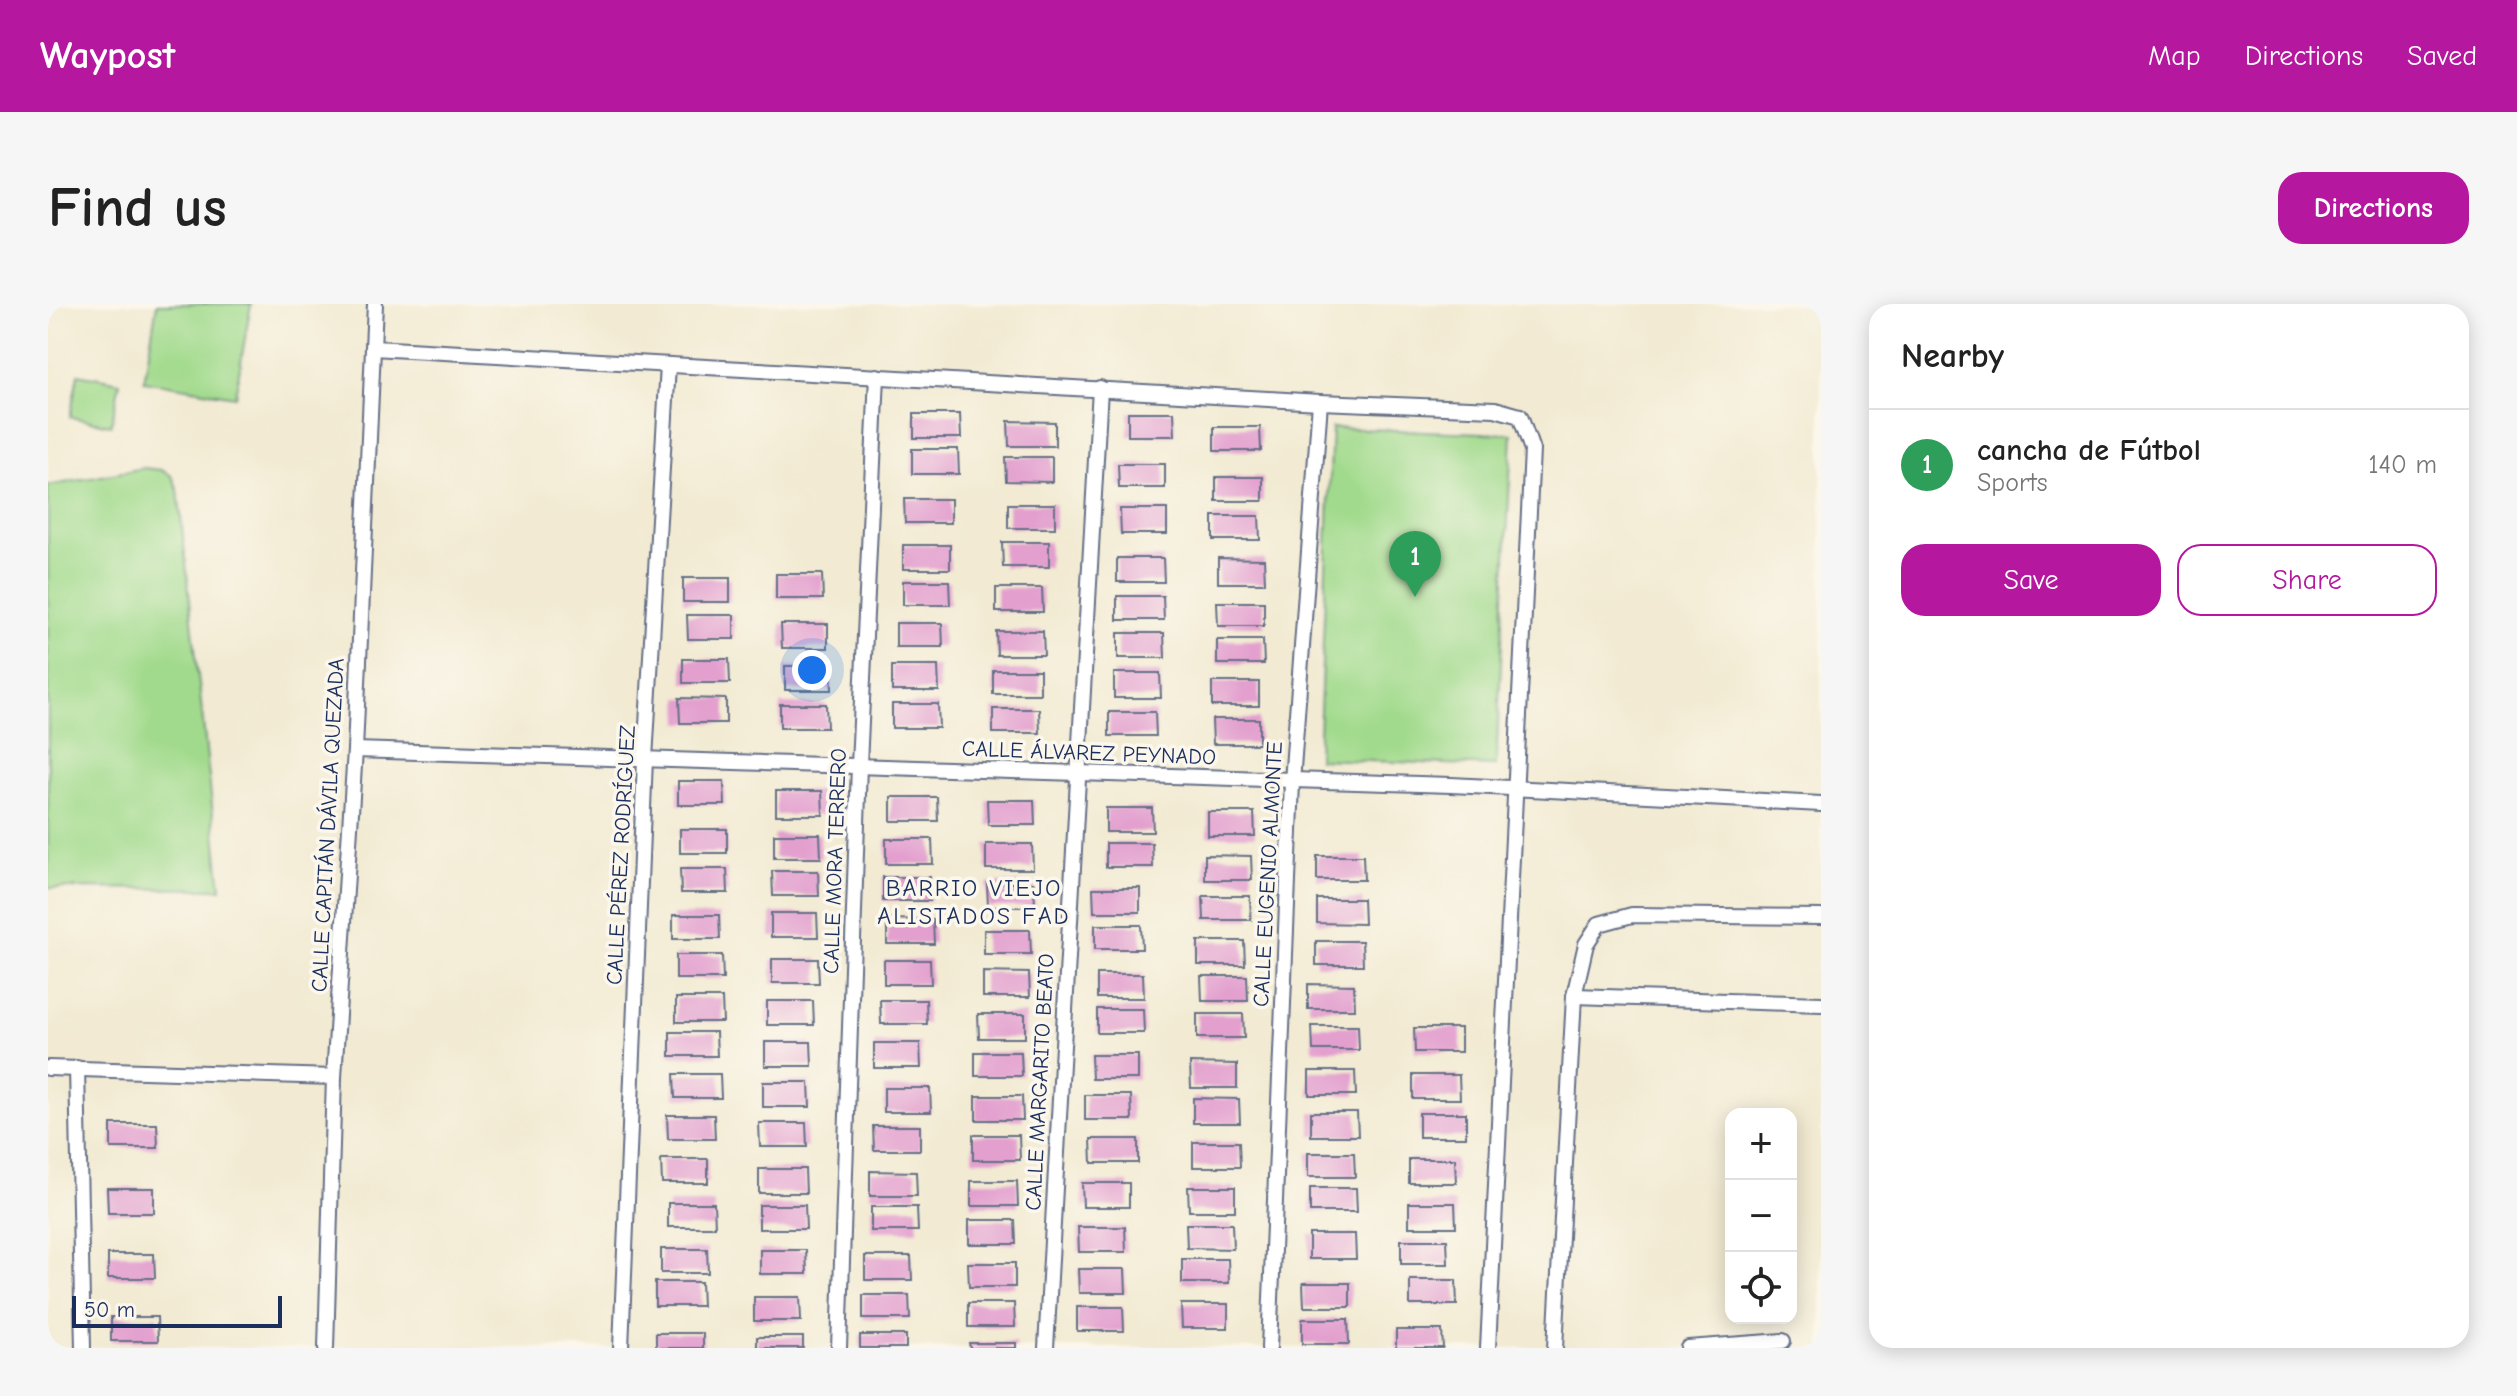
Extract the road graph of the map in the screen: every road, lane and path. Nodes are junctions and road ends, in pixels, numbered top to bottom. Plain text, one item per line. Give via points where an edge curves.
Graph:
1 (375, 304) edge
2 (373, 348) junction
3 (668, 365) junction
4 (877, 376) junction
5 (1100, 388) junction
6 (1320, 402) junction
7 (355, 750) junction
8 (645, 759) junction
9 (859, 765) junction
10 (1078, 773) junction
11 (1292, 782) junction
12 (1515, 789) junction
13 (1821, 804) edge
14 (1821, 917) edge
15 (1574, 996) junction
16 (1821, 1004) edge
17 (48, 1068) edge
18 (77, 1068) junction
19 (334, 1077) junction
20 (1783, 1341) dead end
21 (83, 1348) edge
22 (326, 1348) edge
23 (621, 1348) edge
24 (839, 1348) edge
25 (1046, 1348) edge
26 (1269, 1348) edge
27 (1488, 1348) edge
28 (1555, 1348) edge
29 (1688, 1348) edge

1 - 2 lane, CALLE CAPITÁN DÁVILA QUEZADA
2 - 3 lane
2 - 7 lane, CALLE CAPITÁN DÁVILA QUEZADA
3 - 4 lane
3 - 8 lane, CALLE PÉREZ RODRÍGUEZ
4 - 5 lane
4 - 9 lane, CALLE MORA TERRERO
5 - 6 lane
5 - 10 lane, CALLE MARGARITO BEATO
6 - 11 lane, CALLE EUGENIO ALMONTE
6 - 12 lane via 1495,409 1520,416 1532,450
7 - 8 lane, CALLE ÁLVAREZ PEYNADO
7 - 19 lane, CALLE CAPITÁN DÁVILA QUEZADA
8 - 9 lane, CALLE ÁLVAREZ PEYNADO
8 - 23 lane, CALLE PÉREZ RODRÍGUEZ
9 - 10 lane, CALLE ÁLVAREZ PEYNADO
9 - 24 lane, CALLE MORA TERRERO
10 - 11 lane, CALLE ÁLVAREZ PEYNADO
10 - 25 lane, CALLE MARGARITO BEATO
11 - 12 lane, CALLE ÁLVAREZ PEYNADO
11 - 26 lane, CALLE EUGENIO ALMONTE
12 - 13 lane, CALLE ÁLVAREZ PEYNADO
12 - 27 lane
14 - 15 lane via 1632,915 1599,924 1586,944
15 - 16 lane
15 - 28 lane
17 - 18 lane
18 - 19 lane
18 - 21 lane
19 - 22 lane, CALLE CAPITÁN DÁVILA QUEZADA
20 - 29 lane

